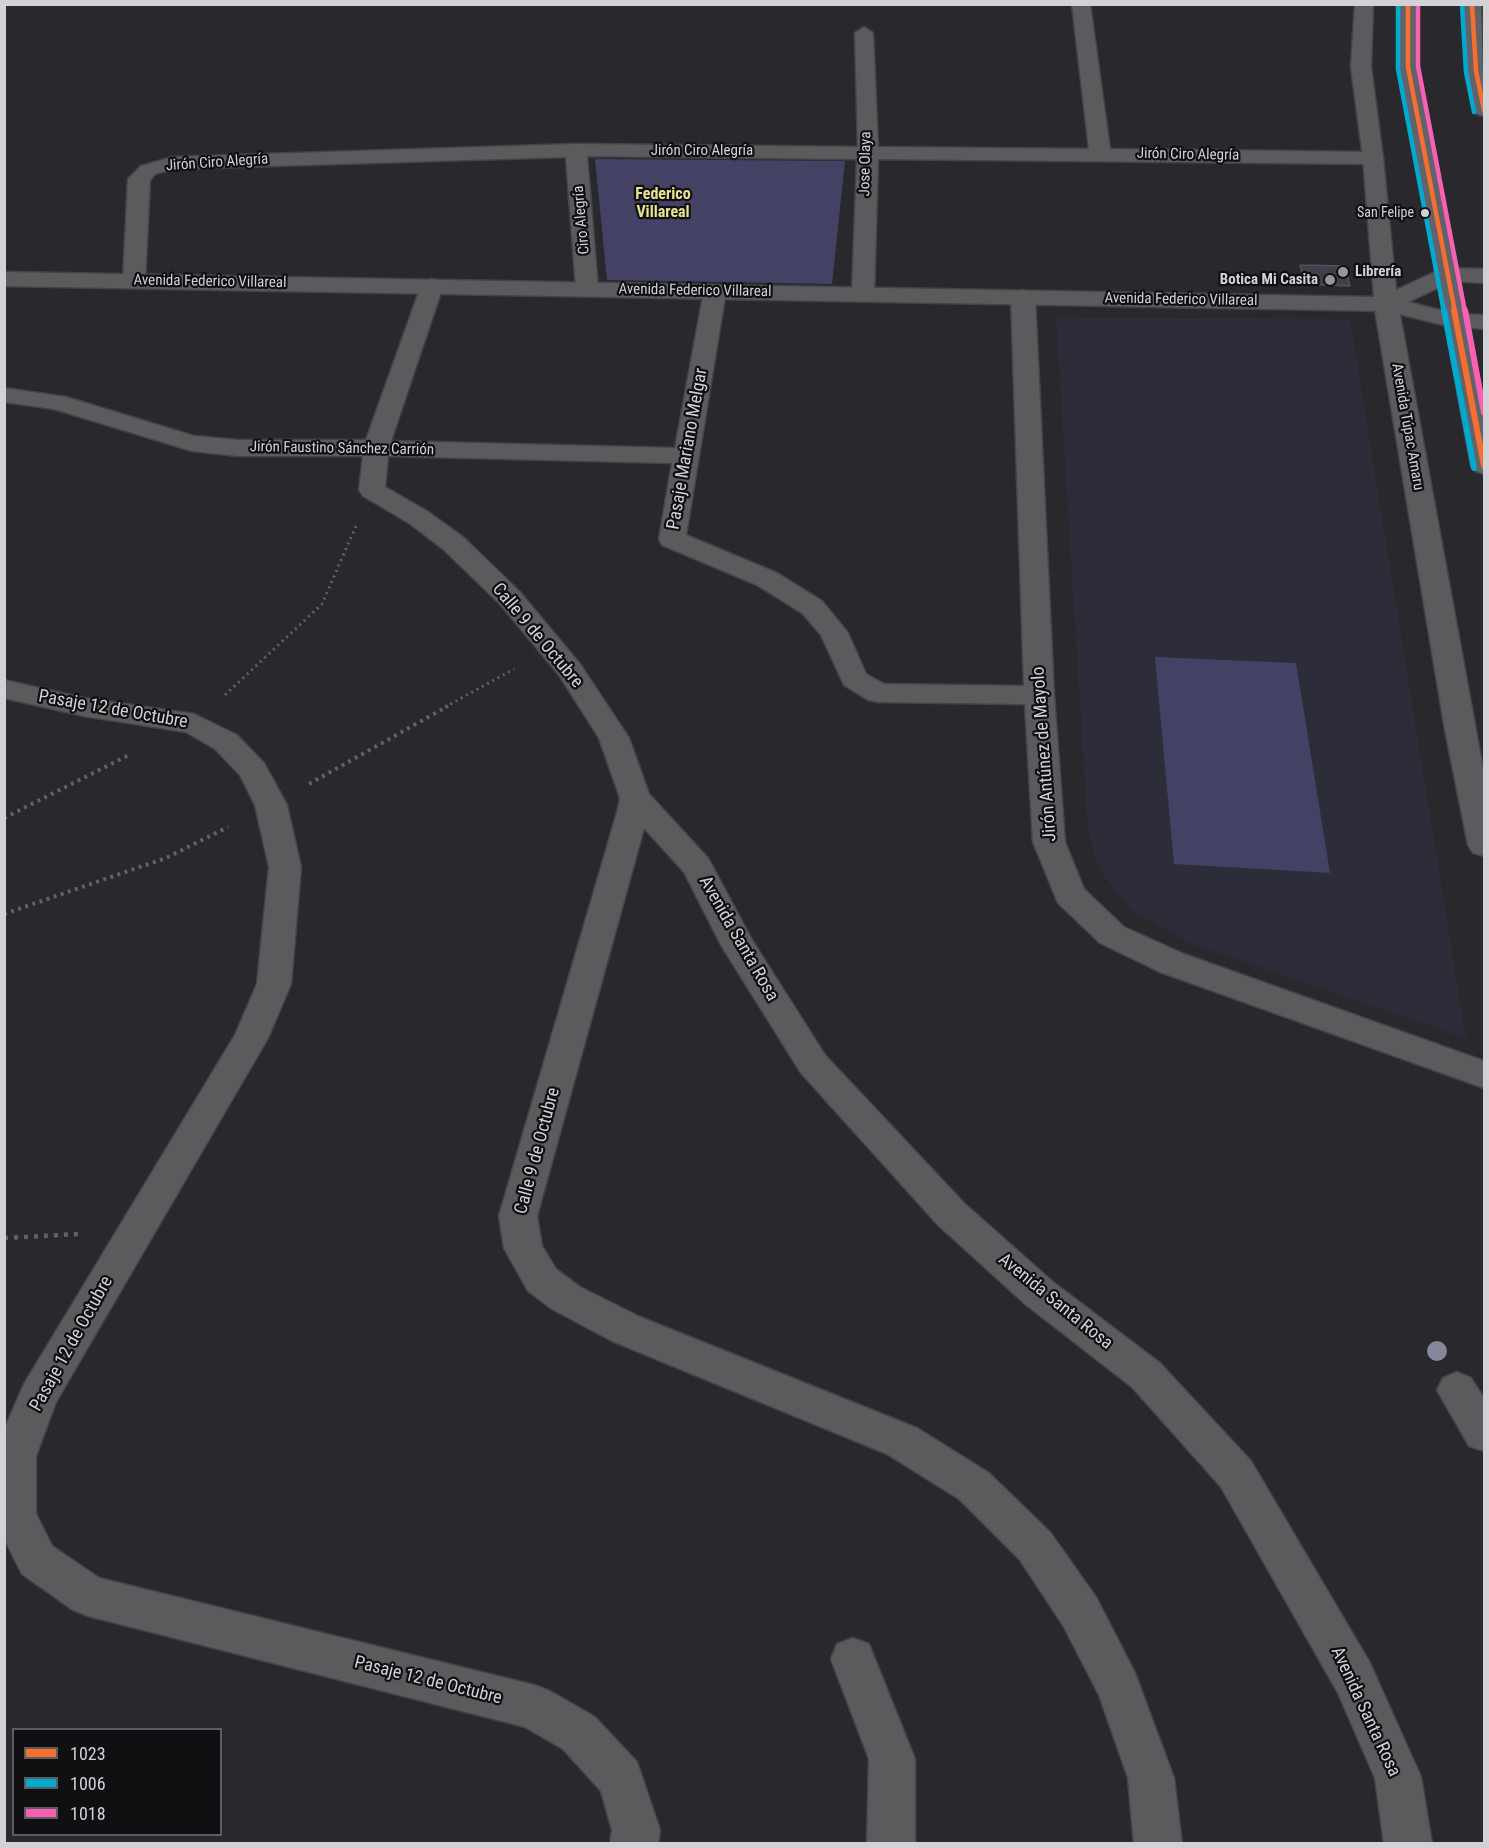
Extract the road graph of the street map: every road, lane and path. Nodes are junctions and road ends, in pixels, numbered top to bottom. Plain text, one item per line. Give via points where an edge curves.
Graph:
1 (1081, 4) edge
2 (1364, 4) edge
3 (1408, 4) edge
4 (1472, 4) edge
5 (864, 33) dead end
6 (1480, 71) edge
7 (1485, 110) edge
8 (576, 150) junction
9 (868, 152) junction
10 (1100, 154) junction
11 (1373, 158) junction
12 (1447, 275) junction
13 (1485, 276) edge
14 (4, 279) edge
15 (134, 281) junction
16 (432, 286) junction
17 (587, 289) junction
18 (716, 291) junction
19 (863, 294) junction
20 (1023, 297) junction
21 (1386, 304) junction
22 (1456, 321) junction
23 (1485, 322) edge
24 (4, 395) edge
25 (376, 448) junction
26 (686, 456) junction
27 (1485, 466) edge
28 (372, 490) junction
29 (4, 689) edge
30 (1040, 694) junction
31 (194, 724) junction
32 (635, 798) junction
33 (4, 818) edge
34 (1485, 845) edge
35 (1485, 1075) edge
36 (136, 1231) junction
37 (4, 1238) edge
38 (1457, 1390) dead end
39 (1485, 1433) edge
40 (853, 1659) dead end
41 (634, 1844) edge
42 (891, 1844) edge
43 (1158, 1844) edge
44 (1408, 1844) edge

1 - 10 street
2 - 11 street, Avenida Túpac Amaru via 1361,67
3 - 12 highway via 1408,67
4 - 6 highway
5 - 9 street, Jose Olaya
6 - 7 highway
8 - 9 street, Jirón Ciro Alegría
8 - 15 street, Jirón Ciro Alegría via 174,163 148,170 138,179
8 - 17 street, Ciro Alegría
9 - 10 street, Jirón Ciro Alegría
9 - 19 street, Jose Olaya
10 - 11 street, Jirón Ciro Alegría
11 - 21 street, Avenida Túpac Amaru
12 - 13 street
12 - 21 street, Avenida Federico Villareal
12 - 22 highway
14 - 15 street, Avenida Federico Villareal
15 - 16 street, Avenida Federico Villareal
16 - 17 street, Avenida Federico Villareal
16 - 25 street
17 - 18 street, Avenida Federico Villareal
18 - 19 street, Avenida Federico Villareal
18 - 26 street, Pasaje Mariano Melgar
19 - 20 street, Avenida Federico Villareal
20 - 21 street, Avenida Federico Villareal
20 - 30 street, Jirón Antúnez de Mayolo
21 - 22 street, Avenida Federico Villareal
21 - 34 street, Avenida Túpac Amaru via 1458,719
22 - 23 street, Avenida Federico Villareal
22 - 27 highway
24 - 25 street, Jirón Faustino Sánchez Carrión via 57,402 192,443 238,448
25 - 26 street, Jirón Faustino Sánchez Carrión
25 - 28 street
26 - 30 street, Pasaje Mariano Melgar via 672,539 767,579 812,607 834,633 854,679 878,693
28 - 31 path via 322,604
28 - 32 street, Calle 9 de Octubre via 453,543 517,607 570,670 614,738
29 - 31 street, Pasaje 12 de Octubre via 84,708
30 - 35 street, Jirón Antúnez de Mayolo via 1049,842 1070,895 1113,935 1172,963
31 - 33 path
31 - 36 street, Pasaje 12 de Octubre via 226,742 253,770 271,805 285,867 274,984 251,1038
32 - 43 street, Calle 9 de Octubre via 519,1216 523,1248 542,1280 566,1298 626,1329 902,1441 974,1486 1035,1546 1080,1612 1119,1688 1151,1778
32 - 44 street, Avenida Santa Rosa via 696,866 738,945 813,1064 951,1214 1039,1293 1146,1376 1236,1474 1354,1678 1398,1777
36 - 37 path
36 - 41 street, Pasaje 12 de Octubre via 38,1396 15,1456 15,1515 37,1560 88,1596 534,1707 579,1733 621,1778 636,1830
38 - 39 street
40 - 42 street via 892,1759

